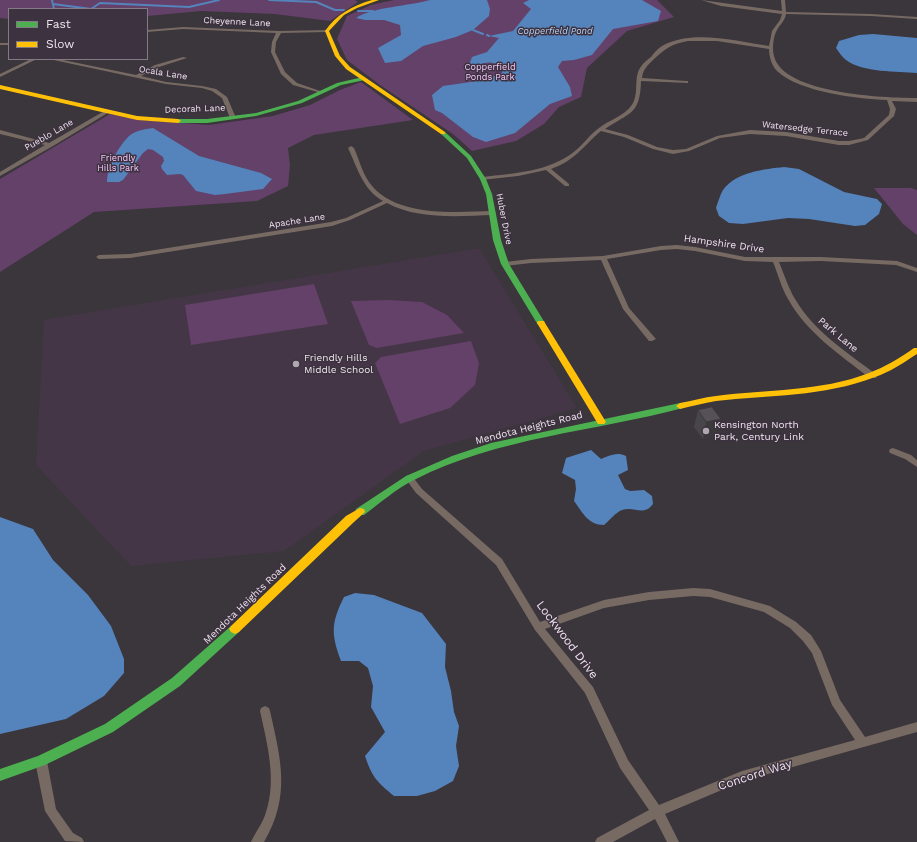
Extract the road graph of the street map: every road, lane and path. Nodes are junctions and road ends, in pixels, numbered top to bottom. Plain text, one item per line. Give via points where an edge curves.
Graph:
1 (377, 0) edge
2 (703, 0) edge
3 (783, 0) edge
4 (784, 13) junction
5 (917, 18) edge
6 (148, 31) edge
7 (327, 31) junction
8 (279, 32) junction
9 (772, 48) junction
10 (185, 58) dead end
11 (33, 60) edge
12 (56, 60) edge
13 (0, 76) edge
14 (136, 77) junction
15 (362, 79) junction
16 (639, 79) junction
17 (686, 82) dead end
18 (0, 87) edge
19 (321, 92) junction
20 (889, 100) junction
21 (917, 100) edge
22 (108, 111) junction
23 (233, 118) junction
24 (600, 129) junction
25 (0, 132) edge
26 (51, 144) junction
27 (351, 148) dead end
28 (547, 168) junction
29 (0, 174) edge
30 (483, 179) junction
31 (567, 185) dead end
32 (387, 201) junction
33 (493, 213) junction
34 (99, 257) dead end
35 (603, 258) junction
36 (775, 260) junction
37 (505, 264) junction
38 (917, 270) edge
39 (652, 339) dead end
40 (917, 350) edge
41 (873, 376) junction
42 (601, 422) junction
43 (893, 451) dead end
44 (917, 464) edge
45 (409, 478) junction
46 (538, 627) junction
47 (265, 711) dead end
48 (917, 727) edge
49 (863, 743) junction
50 (41, 761) junction
51 (0, 775) edge
52 (657, 812) junction
53 (78, 842) edge
54 (258, 842) edge
55 (601, 842) edge
56 (673, 842) edge

1 - 7 street via 342,14 331,23
2 - 4 street via 721,5
3 - 4 street
4 - 5 street
4 - 9 street via 783,19 774,31
6 - 8 street, Cheyenne Lane via 205,28
7 - 8 street, Cheyenne Lane
7 - 15 street, Huber Drive via 338,56
8 - 19 street via 273,52 283,73 295,84
9 - 16 street via 707,40 678,42 664,47 646,64 640,71
9 - 20 street via 773,64 795,80 832,92
10 - 14 street via 157,66
11 - 13 street
12 - 14 street, Ocala Lane
14 - 23 street, Ocala Lane via 214,90 224,97
15 - 19 street, Decorah Lane
15 - 30 street, Huber Drive via 447,136 469,157
16 - 17 street
16 - 24 street via 638,97 634,106
18 - 22 street, Decorah Lane
19 - 23 street, Decorah Lane via 277,110
20 - 21 street
20 - 24 street, Watersedge Terrace via 893,108 892,115 866,139 849,143 750,132 719,137 687,150 673,152
22 - 23 street, Decorah Lane via 137,118 189,122
22 - 26 street, Pueblo Lane
24 - 28 street via 573,155
25 - 26 street
26 - 29 street, Pueblo Lane
27 - 32 street via 369,186
28 - 30 street
28 - 31 street
30 - 33 street, Huber Drive
32 - 33 street via 429,213
32 - 34 street, Apache Lane via 332,224 130,256
33 - 37 street, Huber Drive via 497,240
35 - 36 street, Hampshire Drive via 677,247 744,259
35 - 37 street, Hampshire Drive
35 - 39 street via 626,309
36 - 38 street, Hampshire Drive via 821,259 897,263
36 - 41 street, Park Lane via 792,300 804,318 824,338
37 - 42 street, Huber Drive
40 - 41 street, Mendota Heights Road
41 - 42 street, Mendota Heights Road via 821,390 720,398
42 - 45 street, Mendota Heights Road via 494,445
43 - 44 street
45 - 46 street, Lockwood Drive via 419,491 499,562
45 - 50 street, Mendota Heights Road via 350,519 218,646 176,682 109,728
46 - 49 street via 604,604 693,592 710,593 767,610 788,621 807,638 816,651 836,702
46 - 52 street, Lockwood Drive via 589,690 624,764
47 - 54 street via 276,761 277,795 265,832
48 - 49 street, Concord Way
49 - 52 street, Concord Way via 742,776
50 - 51 street, Mendota Heights Road
50 - 53 street via 51,811 69,836
52 - 55 street, Concord Way
52 - 56 street, Lockwood Drive

